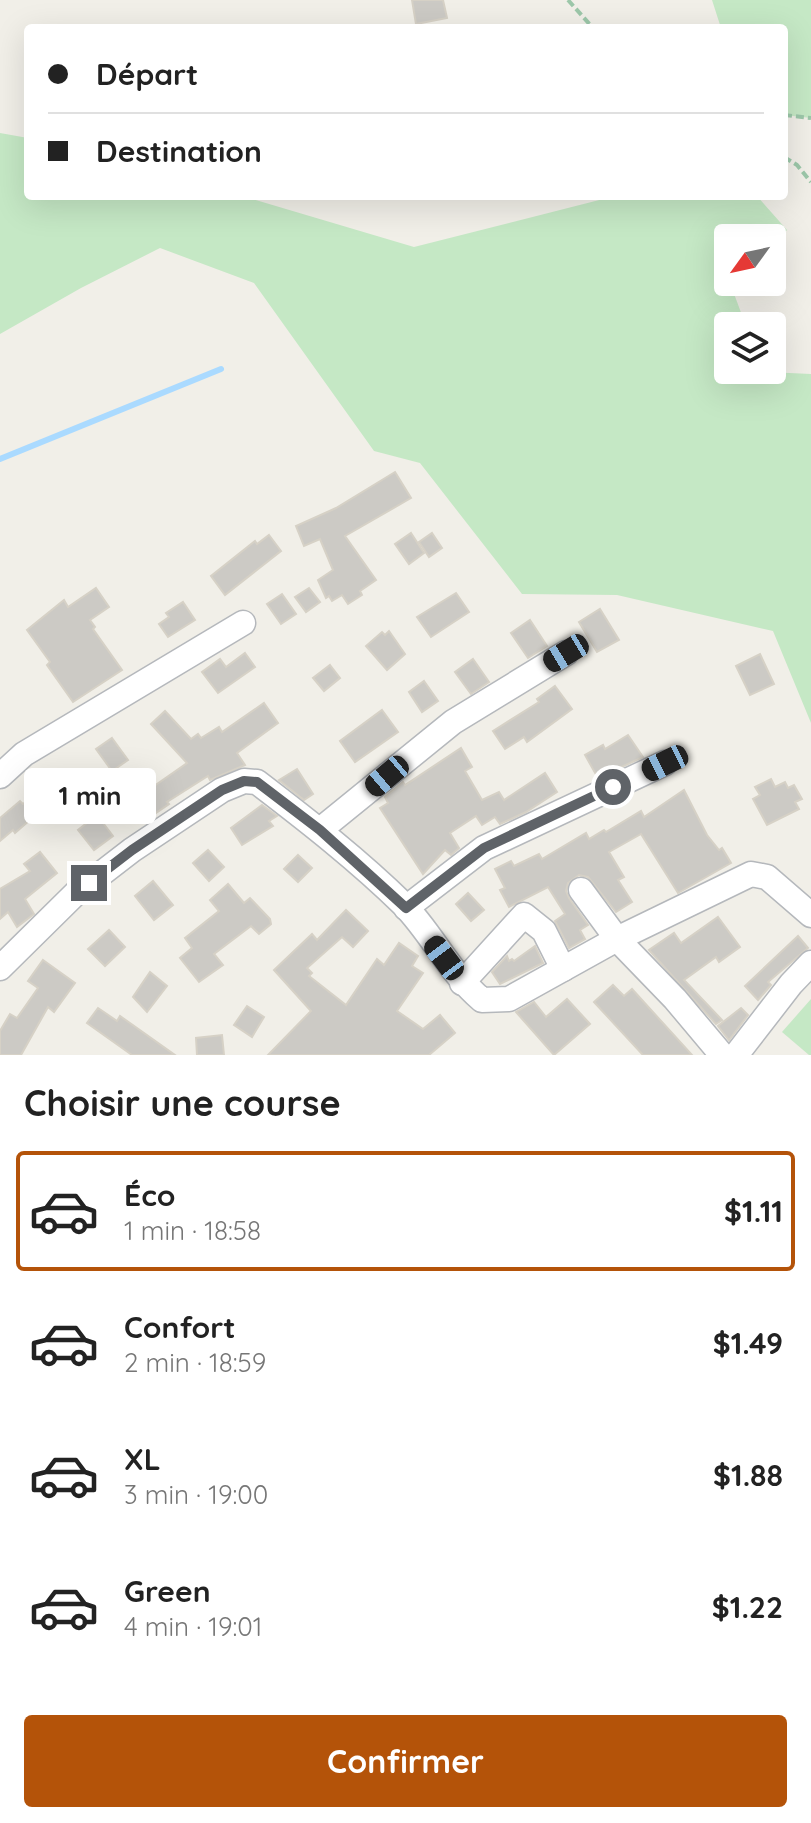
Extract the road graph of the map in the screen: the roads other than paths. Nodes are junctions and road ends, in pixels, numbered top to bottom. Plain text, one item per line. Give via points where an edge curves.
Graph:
1 (243, 623) dead end
2 (566, 653) dead end
3 (665, 763) dead end
4 (0, 776) edge
5 (320, 830) junction
6 (581, 890) dead end
7 (406, 908) junction
8 (811, 915) edge
9 (617, 939) junction
10 (811, 963) edge
11 (0, 968) edge
12 (563, 969) junction
13 (462, 983) junction
14 (722, 1055) edge
15 (736, 1055) edge

1 - 4 street via 24,754
2 - 5 street via 453,722
3 - 7 street via 484,848
5 - 7 street
5 - 11 street via 257,782 244,781 132,850 75,894
6 - 9 street
7 - 13 street
8 - 9 street via 767,877 751,874
9 - 12 street
9 - 14 street
10 - 15 street
12 - 13 street via 499,1001 482,1000
12 - 13 street via 544,931 524,915

